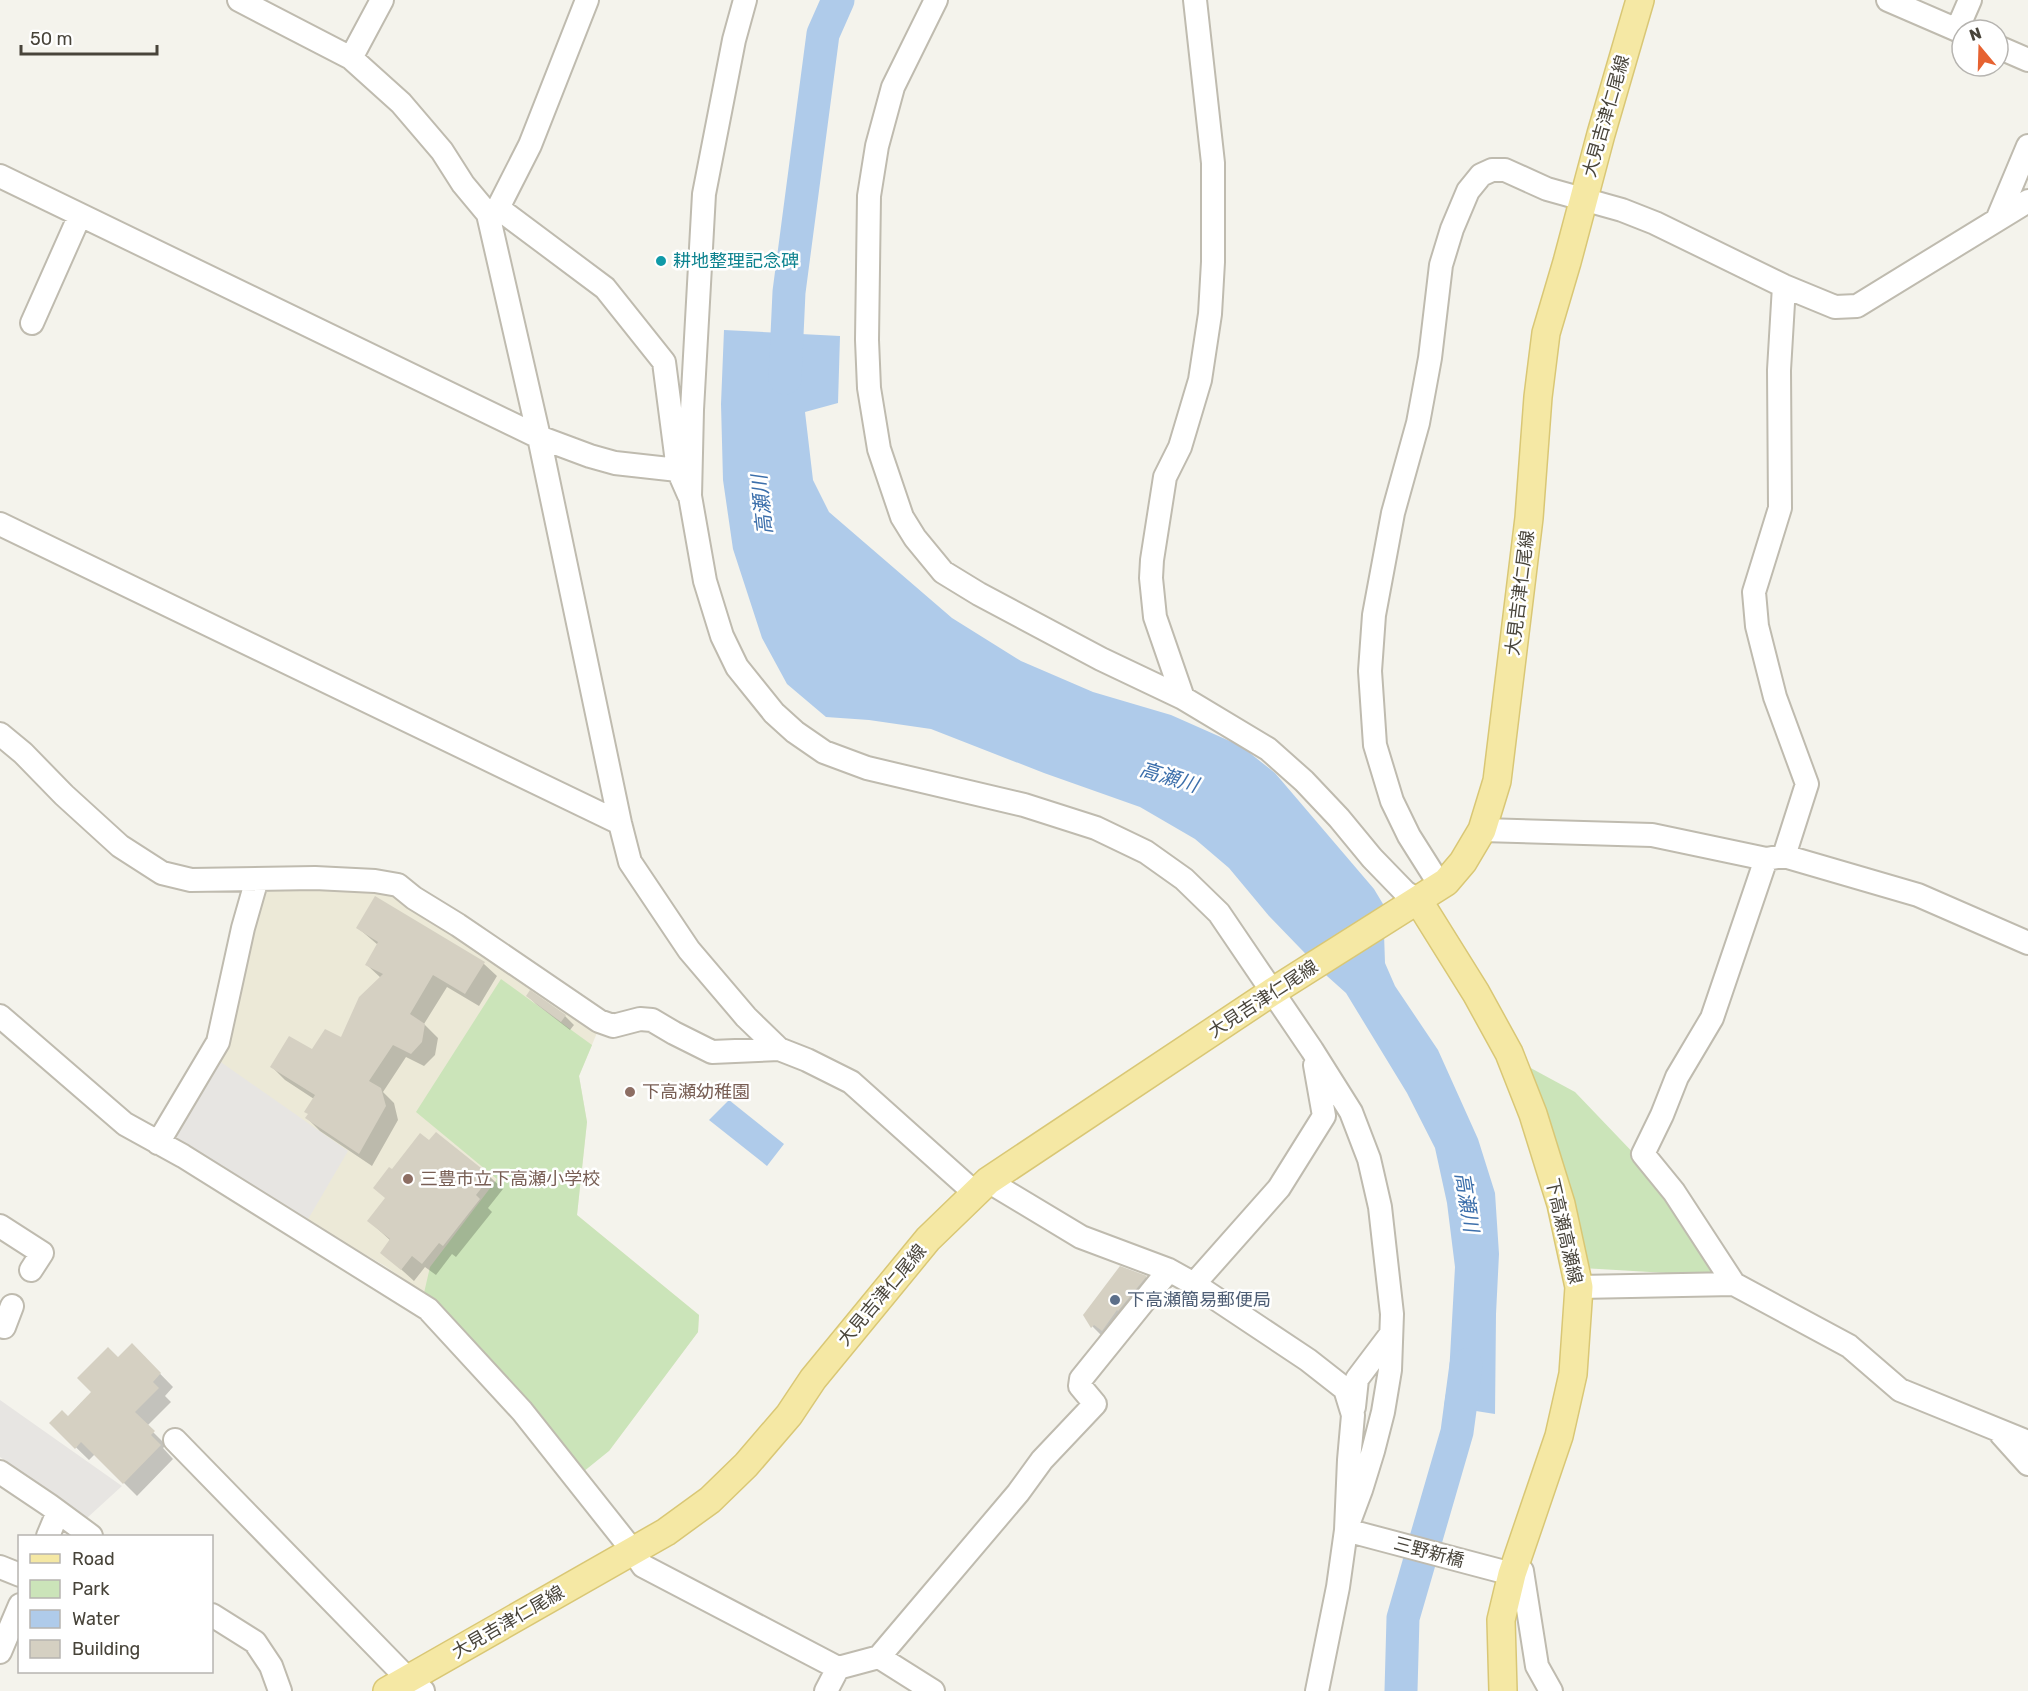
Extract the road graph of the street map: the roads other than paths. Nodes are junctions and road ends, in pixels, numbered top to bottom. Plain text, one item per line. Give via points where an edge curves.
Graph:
1 (239, 0) edge
2 (381, 0) edge
3 (587, 0) edge
4 (745, 0) edge
5 (936, 0) edge
6 (1194, 0) edge
7 (1640, 0) edge
8 (1888, 0) edge
9 (1970, 0) edge
10 (1964, 18) edge
11 (1950, 27) edge
12 (2010, 52) edge
13 (351, 58) junction
14 (2028, 60) edge
15 (2028, 146) edge
16 (0, 176) edge
17 (1583, 198) junction
18 (2028, 201) edge
19 (493, 211) junction
20 (80, 215) junction
21 (1997, 220) junction
22 (1784, 286) junction
23 (32, 323) dead end
24 (539, 437) junction
25 (678, 470) junction
26 (690, 496) junction
27 (0, 524) edge
28 (1183, 698) junction
29 (0, 734) edge
30 (620, 824) junction
31 (1482, 830) junction
32 (1775, 857) junction
33 (257, 879) junction
34 (1446, 882) junction
35 (1418, 900) junction
36 (2028, 943) edge
37 (1272, 992) junction
38 (0, 1016) edge
39 (779, 1049) junction
40 (1312, 1050) junction
41 (158, 1143) junction
42 (981, 1187) junction
43 (0, 1226) edge
44 (31, 1270) dead end
45 (1169, 1270) junction
46 (1194, 1284) junction
47 (1734, 1284) junction
48 (1579, 1287) junction
49 (1391, 1334) junction
50 (1353, 1415) junction
51 (1998, 1431) junction
52 (175, 1440) dead end
53 (2028, 1442) edge
54 (2028, 1464) edge
55 (0, 1472) edge
56 (58, 1512) junction
57 (1346, 1530) junction
58 (48, 1535) edge
59 (90, 1535) edge
60 (633, 1551) junction
61 (0, 1567) edge
62 (18, 1574) edge
63 (1512, 1574) junction
64 (18, 1610) edge
65 (213, 1616) edge
66 (0, 1652) edge
67 (879, 1657) junction
68 (838, 1668) junction
69 (406, 1687) edge
70 (280, 1691) edge
71 (826, 1691) edge
72 (933, 1691) edge
73 (1317, 1691) edge
74 (1503, 1691) edge
75 (1551, 1691) edge

1 - 13 street
2 - 13 street
3 - 19 street via 530,145
4 - 26 street via 704,194
5 - 28 street via 894,87 877,146 869,196 869,388 879,449 902,518 943,572 1101,659
6 - 28 street via 1213,163 1210,314 1200,380 1180,447 1165,477 1151,578 1155,617
7 - 17 main road, 大見吉津仁尾線
8 - 11 street
9 - 10 street
12 - 14 street
13 - 19 street via 401,103 442,151 463,184
15 - 21 street
16 - 20 street
17 - 22 street via 1655,222
17 - 31 main road, 大見吉津仁尾線 via 1546,333 1504,734 1497,781
17 - 34 street via 1547,189 1505,170 1481,175 1468,191 1441,265 1418,423 1393,513 1374,615 1370,671 1375,745 1392,801 1432,874
18 - 21 street
19 - 24 street
19 - 25 street via 605,288 664,362
20 - 23 street
20 - 24 street
21 - 22 street via 1857,306 1835,307
22 - 32 street via 1779,370 1780,508 1754,591 1756,626 1775,697 1807,784
24 - 25 street via 615,463
24 - 30 street
25 - 26 street
26 - 37 street via 705,581 722,636 752,688 795,732 824,752 867,768 1024,805 1096,828 1146,852 1184,879 1219,914
27 - 30 street
28 - 35 street via 1268,749 1304,781 1405,892
29 - 33 street via 120,846 162,873 191,880
30 - 39 street via 630,862 689,950
31 - 32 street via 1652,835
31 - 34 main road, 大見吉津仁尾線
32 - 36 street via 1918,896
32 - 47 street via 1712,1018 1677,1077 1643,1154 1674,1192
33 - 39 street via 315,878 398,885 599,1021 613,1026 652,1020 712,1052
33 - 41 street via 218,1042
34 - 35 main road, 大見吉津仁尾線
35 - 37 main road, 大見吉津仁尾線
35 - 48 main road, 下高瀬高瀬線 via 1509,1053 1561,1204
37 - 40 street
37 - 42 main road, 大見吉津仁尾線
38 - 41 street via 125,1124
39 - 42 street via 851,1082
40 - 46 street via 1324,1116 1279,1188
40 - 49 street via 1351,1112 1369,1159 1380,1207
41 - 60 street via 428,1309 522,1411
42 - 45 street via 1081,1237
42 - 60 main road, 大見吉津仁尾線 via 928,1239 746,1466 695,1512
43 - 44 street via 42,1253
45 - 46 street
45 - 67 street via 1081,1379 1080,1386 1095,1404 1042,1460
46 - 50 street via 1345,1389
47 - 48 street
47 - 51 street via 1849,1346 1900,1390
48 - 63 main road, 下高瀬高瀬線 via 1573,1374 1559,1436
49 - 50 street via 1357,1378
49 - 57 street via 1383,1412
50 - 57 street
51 - 53 street
51 - 54 street
52 - 69 street
55 - 56 street
56 - 58 street
56 - 59 street
57 - 63 street, 三野新橋
57 - 73 street
60 - 68 street via 643,1566
60 - 69 main road, 大見吉津仁尾線
61 - 62 street
63 - 74 main road, 下高瀬高瀬線 via 1501,1620
63 - 75 street via 1522,1571 1537,1666
64 - 66 street
65 - 70 street via 255,1642 271,1666
67 - 68 street
67 - 72 street
68 - 71 street

